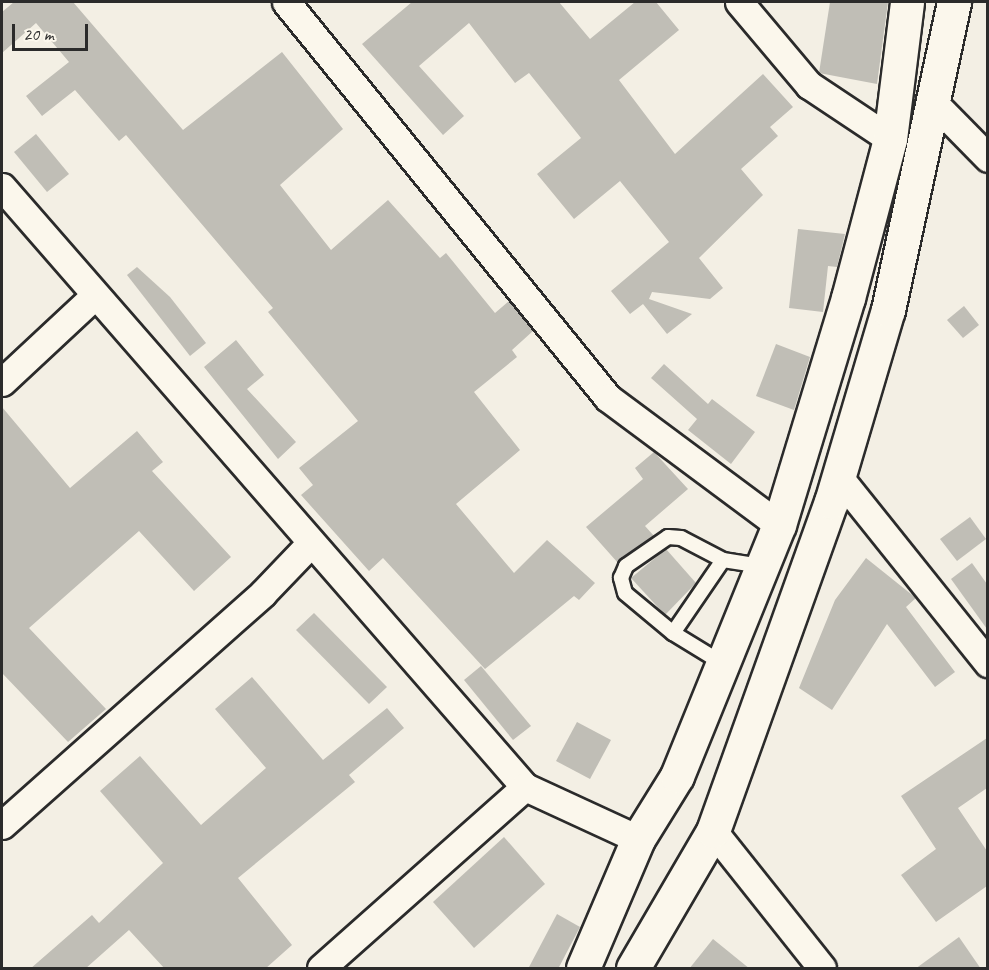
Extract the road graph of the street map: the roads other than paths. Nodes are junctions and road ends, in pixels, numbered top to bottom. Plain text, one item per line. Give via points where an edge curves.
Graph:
1 (286, 2) edge
2 (739, 2) edge
3 (907, 2) edge
4 (954, 2) edge
5 (934, 103) junction
6 (890, 139) junction
7 (987, 158) edge
8 (2, 187) edge
9 (93, 297) junction
10 (2, 382) edge
11 (838, 476) junction
12 (779, 525) junction
13 (311, 543) junction
14 (723, 560) junction
15 (761, 566) junction
16 (673, 633) junction
17 (722, 663) junction
18 (987, 663) edge
19 (525, 787) junction
20 (2, 825) edge
21 (713, 831) junction
22 (638, 839) junction
23 (321, 969) edge
24 (583, 969) edge
25 (633, 969) edge
26 (822, 969) edge

1 - 12 street via 608,398
2 - 6 street via 809,85
3 - 6 main road
4 - 5 main road
5 - 7 street
5 - 11 main road via 888,310
6 - 12 main road via 849,298
8 - 9 street
9 - 10 street
9 - 13 street
11 - 18 street
11 - 21 main road
12 - 15 main road
13 - 19 street
13 - 20 street via 264,593
14 - 15 lane
14 - 16 lane
14 - 16 lane via 681,538 668,537 626,566 621,578 625,593
15 - 17 main road
16 - 17 lane
17 - 22 main road via 677,776
19 - 22 street
19 - 23 street
21 - 25 main road
21 - 26 street
22 - 24 main road

